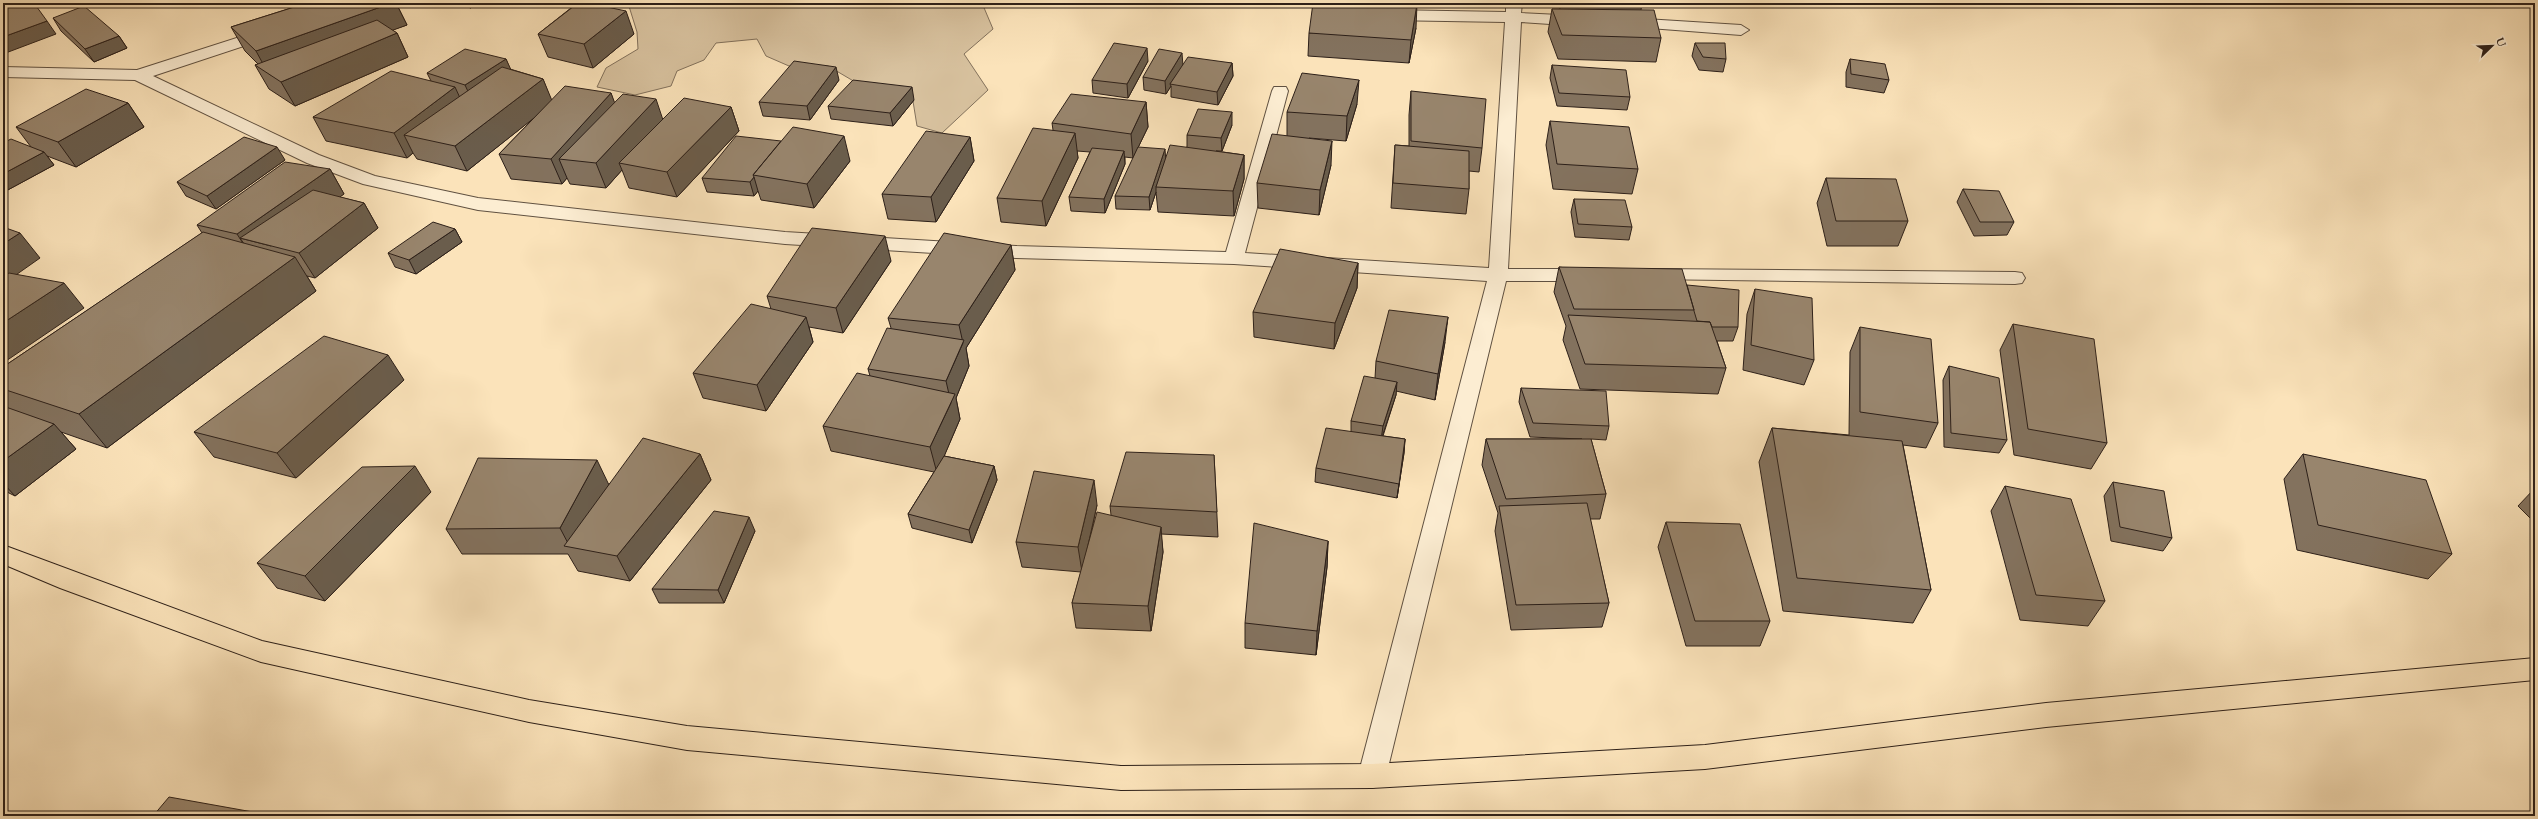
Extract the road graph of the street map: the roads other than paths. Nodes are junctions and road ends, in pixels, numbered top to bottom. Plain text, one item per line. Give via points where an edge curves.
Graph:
1 (1513, 10) edge
2 (1369, 15) edge
3 (279, 30) edge
4 (1741, 30) dead end
5 (3, 72) edge
6 (138, 75) junction
7 (1280, 91) dead end
8 (1234, 258) junction
9 (1498, 275) junction
10 (1610, 275) edge
11 (1634, 275) edge
12 (2015, 278) dead end
13 (3, 554) edge
14 (2535, 669) edge
15 (1372, 776) junction

1 - 2 street
1 - 4 street via 1607,22
1 - 9 street
3 - 6 street
5 - 6 street
6 - 8 street via 313,159 370,180 478,204 785,238 1016,252
7 - 8 street
8 - 9 street
9 - 10 street
9 - 15 street
11 - 12 street
13 - 15 highway via 261,652 529,711 680,736 844,754 1121,778
14 - 15 highway via 2046,715 1705,758

